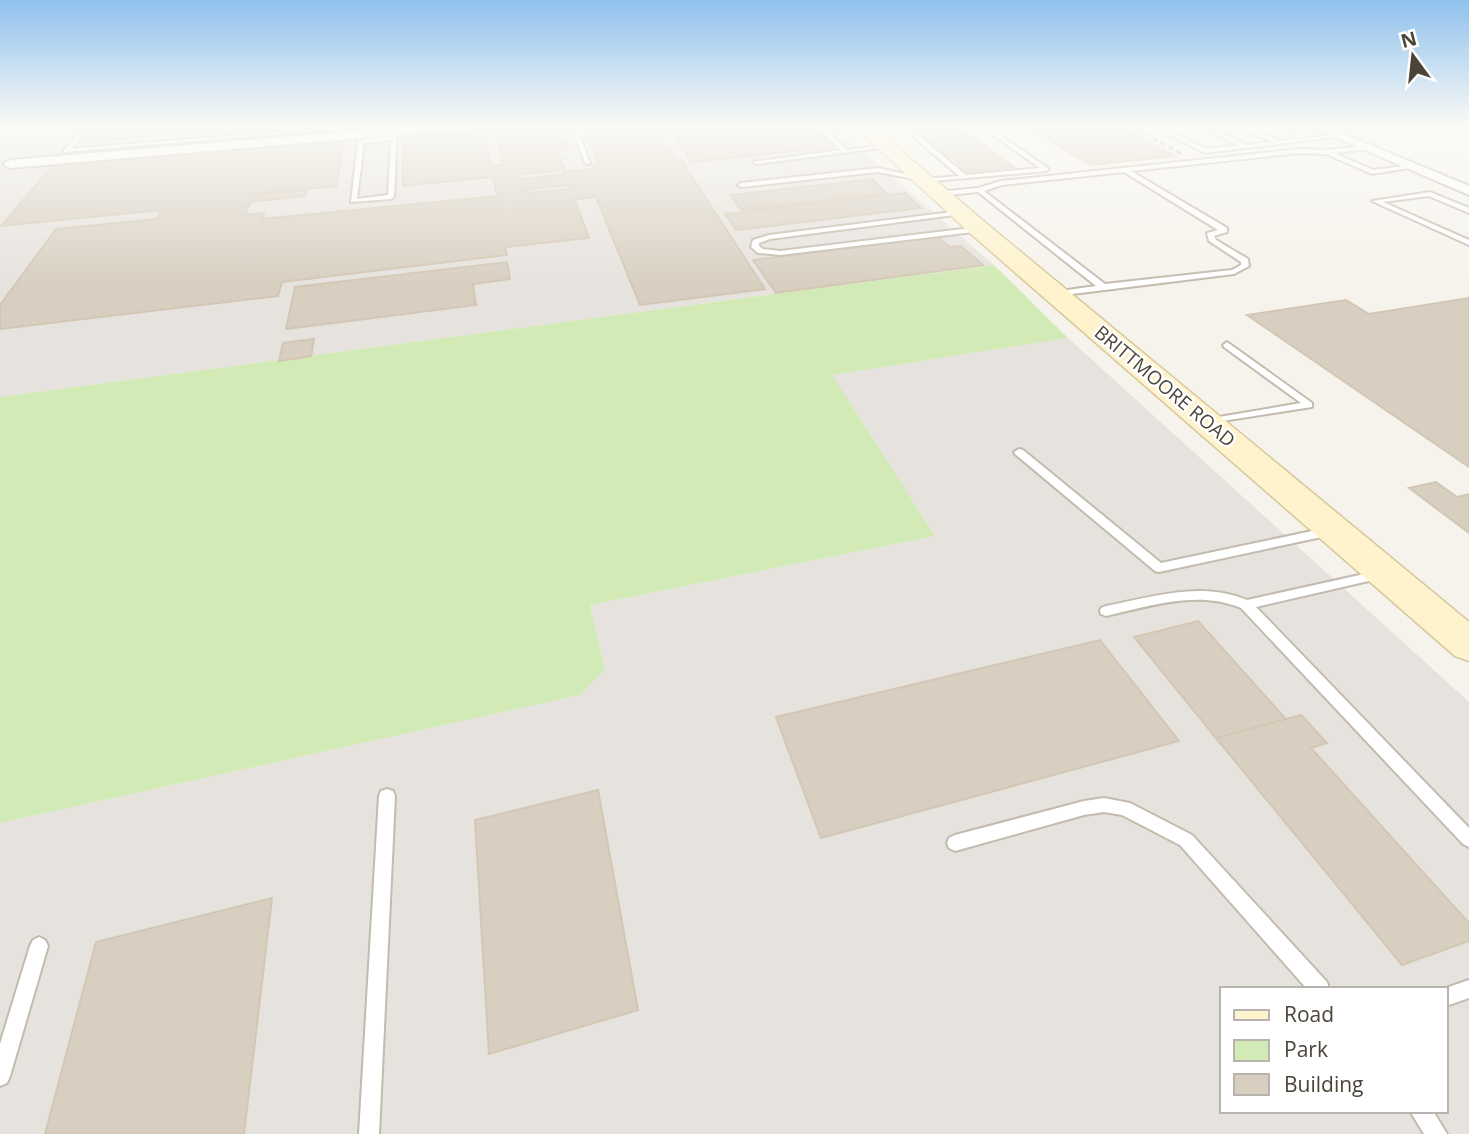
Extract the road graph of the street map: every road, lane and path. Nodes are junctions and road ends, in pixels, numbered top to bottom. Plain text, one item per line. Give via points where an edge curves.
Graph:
1 (357, 179) edge
2 (392, 179) edge
3 (797, 179) edge
4 (909, 179) edge
5 (924, 179) edge
6 (955, 179) edge
7 (1040, 179) edge
8 (1140, 179) edge
9 (1440, 179) edge
10 (927, 184) junction
11 (741, 185) dead end
12 (979, 190) junction
13 (1469, 191) edge
14 (1469, 211) edge
15 (969, 221) junction
16 (1469, 243) edge
17 (1103, 287) junction
18 (1056, 294) junction
19 (1227, 345) dead end
20 (1207, 422) junction
21 (1019, 452) dead end
22 (1335, 530) junction
23 (1386, 574) junction
24 (1247, 605) junction
25 (1106, 611) dead end
26 (1469, 645) edge
27 (387, 796) dead end
28 (1469, 839) edge
29 (955, 843) dead end
30 (39, 947) dead end
31 (1318, 987) edge
32 (1469, 989) edge
33 (1448, 996) edge
34 (0, 1076) edge
35 (1421, 1113) edge
36 (369, 1134) edge
37 (1437, 1134) edge

1 - 2 lane via 354,201 391,197
3 - 11 lane
4 - 10 lane
5 - 10 main road, BRITTMOORE ROAD
6 - 10 lane
7 - 12 lane
8 - 17 lane via 1224,230 1210,235 1213,241 1245,261 1245,266 1234,272
9 - 13 street
10 - 12 lane
10 - 15 main road, BRITTMOORE ROAD
12 - 17 lane
14 - 16 lane via 1430,194 1374,201
15 - 15 lane via 780,253 755,247 769,237
15 - 18 main road, BRITTMOORE ROAD
17 - 18 lane
18 - 20 main road, BRITTMOORE ROAD
19 - 20 lane via 1310,405
20 - 22 main road, BRITTMOORE ROAD
21 - 22 lane via 1159,568
22 - 23 main road, BRITTMOORE ROAD
23 - 24 lane
23 - 26 main road, BRITTMOORE ROAD
24 - 25 lane via 1210,594
24 - 28 lane
27 - 36 lane
29 - 31 lane via 1104,805 1143,815 1185,839
30 - 34 lane
32 - 33 lane
35 - 37 lane

